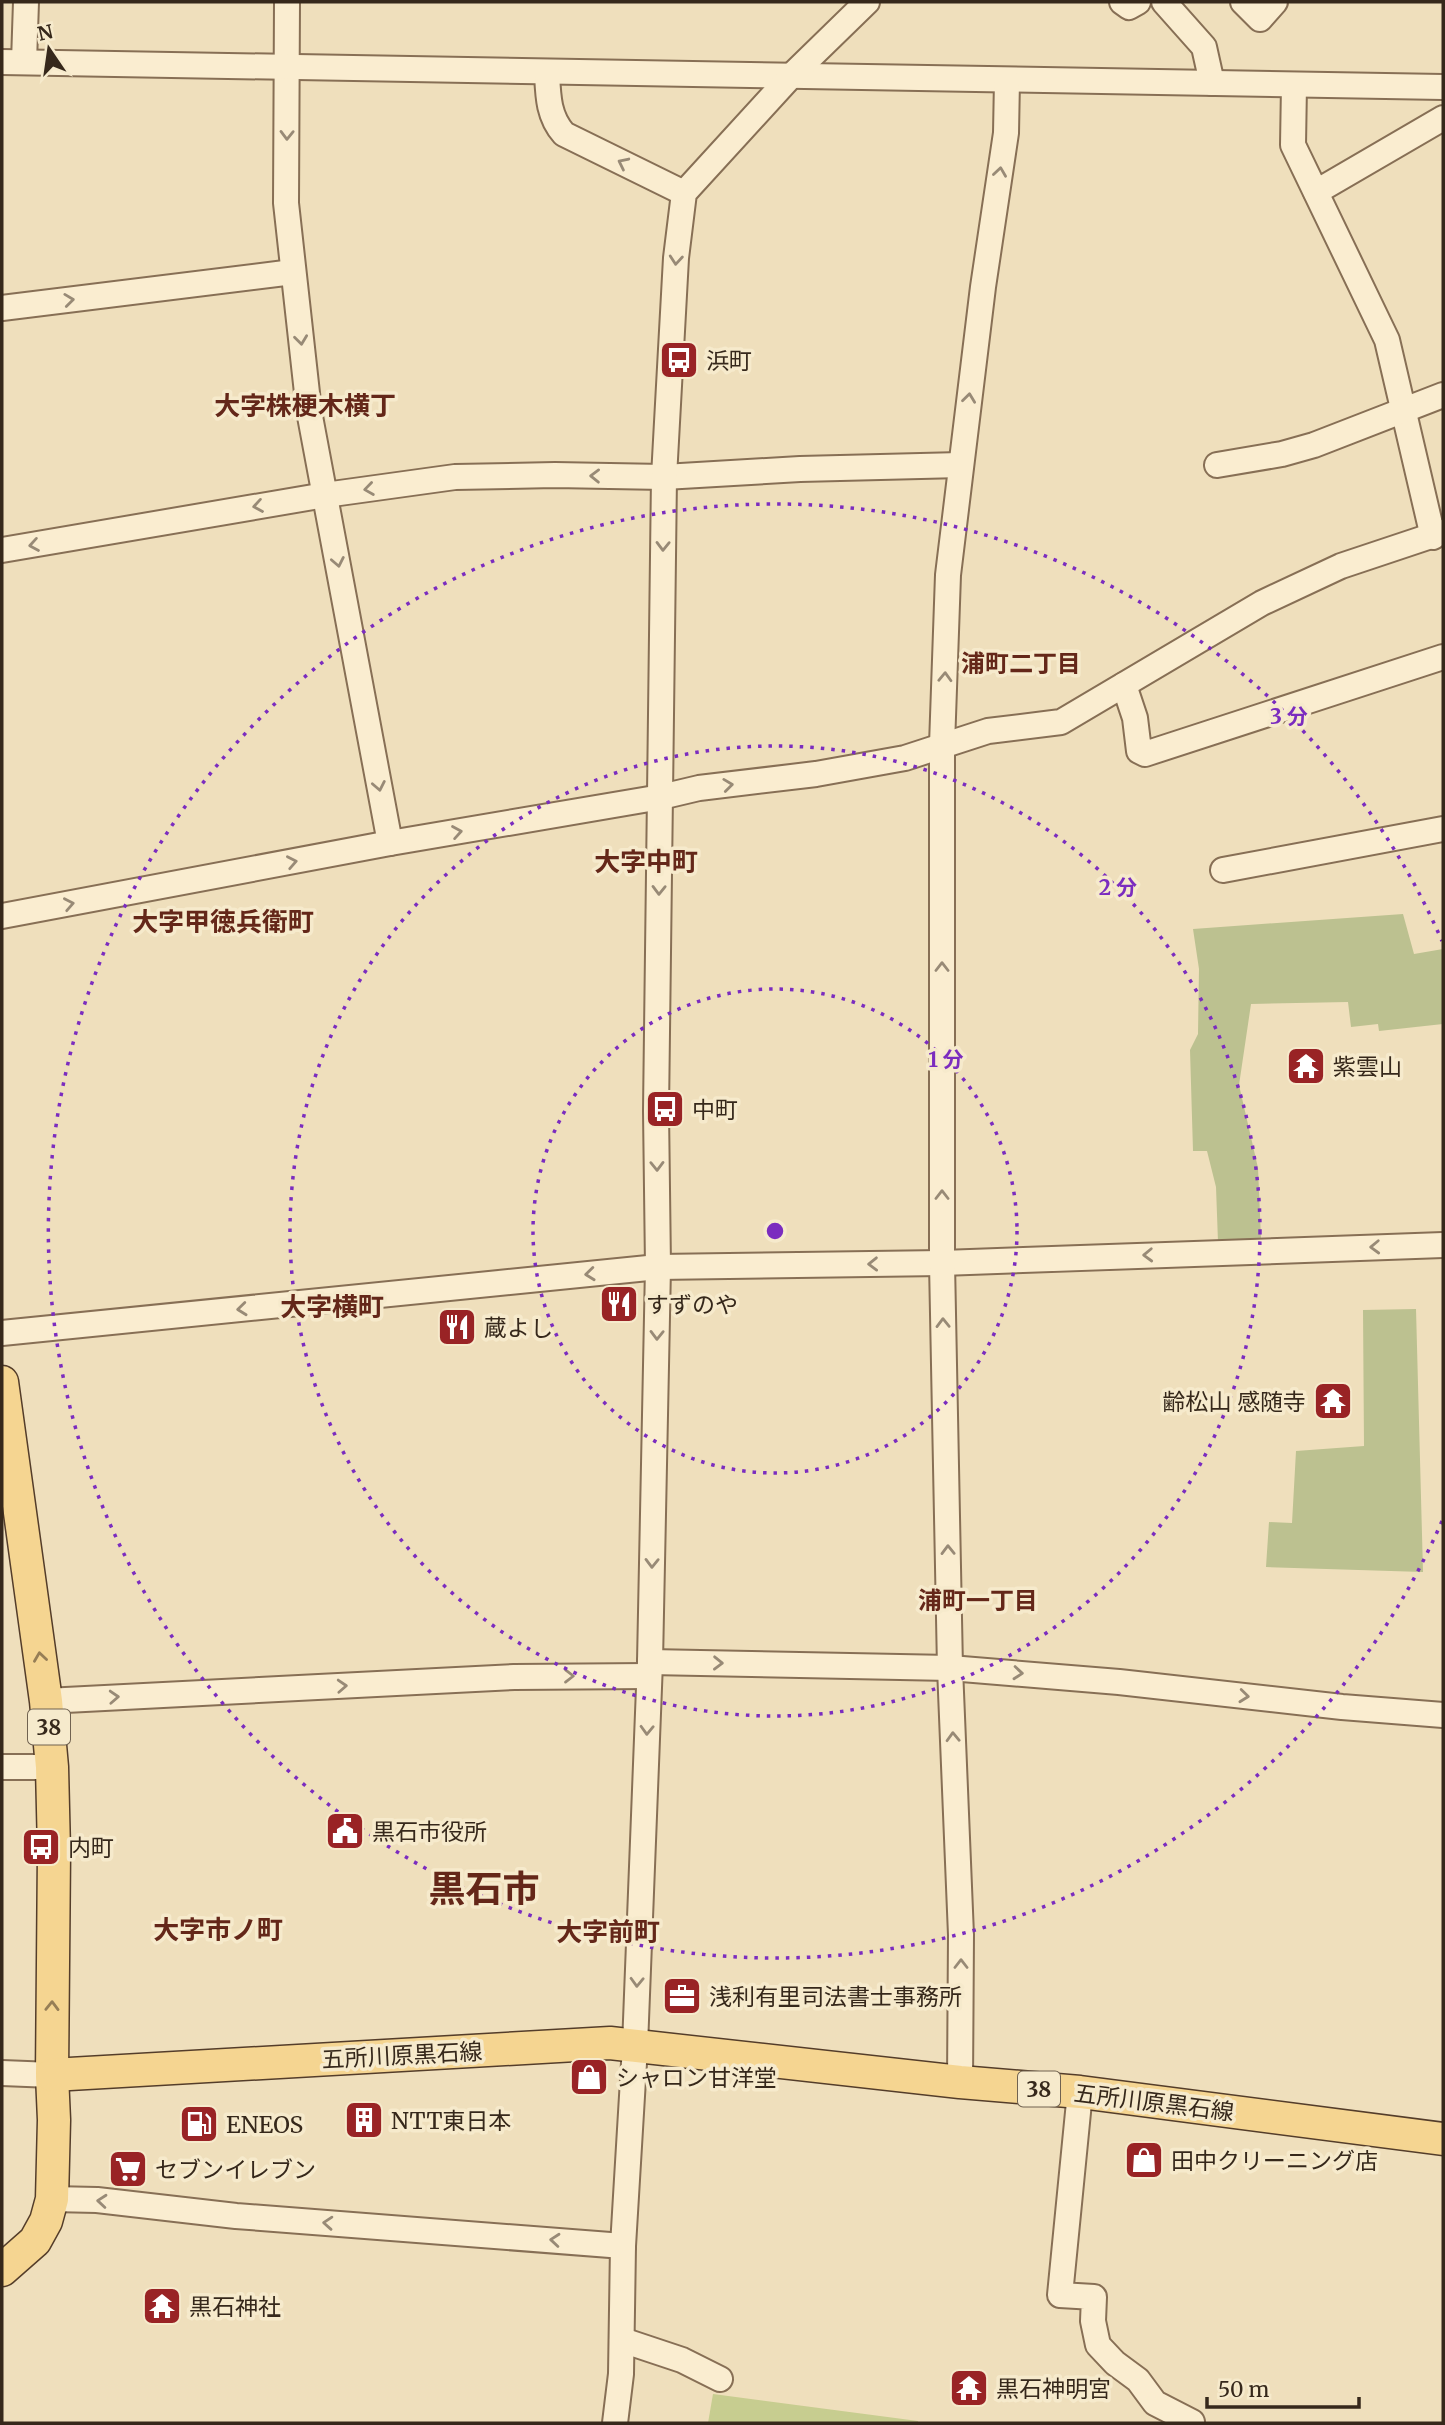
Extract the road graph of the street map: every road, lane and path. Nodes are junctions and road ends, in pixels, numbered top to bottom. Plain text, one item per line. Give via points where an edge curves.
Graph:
1 (26, 2) edge
2 (287, 2) edge
3 (867, 2) edge
4 (1122, 2) edge
5 (1139, 2) edge
6 (1164, 2) edge
7 (1243, 2) edge
8 (1275, 2) edge
9 (13, 62) edge
10 (288, 67) junction
11 (547, 72) junction
12 (791, 76) junction
13 (1007, 80) junction
14 (1212, 83) junction
15 (1294, 85) junction
16 (1443, 88) edge
17 (1443, 118) edge
18 (684, 192) junction
19 (1316, 192) junction
20 (293, 272) junction
21 (2, 308) edge
22 (1443, 395) edge
23 (1405, 409) junction
24 (1217, 465) dead end
25 (961, 466) junction
26 (664, 477) junction
27 (325, 495) junction
28 (1438, 534) edge
29 (2, 550) edge
30 (1443, 657) edge
31 (1124, 685) junction
32 (942, 745) junction
33 (661, 797) junction
34 (1443, 829) edge
35 (390, 843) junction
36 (1223, 870) dead end
37 (2, 916) edge
38 (1443, 1245) edge
39 (942, 1263) junction
40 (658, 1267) junction
41 (2, 1333) edge
42 (2, 1382) edge
43 (950, 1668) junction
44 (650, 1669) junction
45 (46, 1701) junction
46 (1443, 1715) edge
47 (2, 1767) edge
48 (52, 1767) junction
49 (635, 2046) junction
50 (2, 2073) edge
51 (52, 2075) junction
52 (960, 2082) junction
53 (1080, 2092) junction
54 (1443, 2139) edge
55 (51, 2199) junction
56 (623, 2246) junction
57 (2, 2270) edge
58 (622, 2340) junction
59 (720, 2379) dead end
60 (1192, 2422) edge
61 (615, 2423) edge

1 - 9 street
2 - 10 street
3 - 12 street
4 - 5 street via 1129,7
6 - 14 street via 1204,47
7 - 8 street via 1260,19
9 - 10 street
10 - 11 street
10 -> 20 street via 285,203
11 - 12 street
18 -> 11 street via 564,134 554,122
12 - 13 street
12 - 18 street
13 - 14 street
25 -> 13 street via 1006,134
14 - 15 street
15 - 16 street
15 - 19 street via 1293,145
17 - 19 street
18 -> 26 street
19 - 23 street via 1387,340
21 -> 20 street
20 -> 27 street via 309,411
22 - 23 street
23 - 24 street via 1314,445
23 - 28 street
25 - 26 street
32 -> 25 street via 948,575
26 -> 27 street via 455,477
26 -> 33 street
27 -> 29 street
27 -> 35 street
28 - 31 street via 1341,566 1262,603
30 - 31 street via 1146,754 1139,751
31 - 32 street via 1061,722 988,731
33 -> 32 street via 905,758
39 -> 32 street
35 -> 33 street
33 -> 40 street
34 - 36 street
37 -> 35 street
38 -> 39 street
39 -> 40 street
43 -> 39 street
40 -> 41 street
40 -> 44 street
45 -> 42 main road, 38
44 -> 43 street
43 -> 46 street
52 -> 43 street via 961,1935
45 -> 44 street
44 -> 49 street
45 - 48 main road, 38
47 - 48 street
51 -> 48 main road, 38
49 - 51 main road, 五所川原黒石線 / 38 via 610,2043
49 - 52 main road, 五所川原黒石線 / 38
49 - 56 street
50 - 51 street
51 - 55 main road
52 - 53 main road, 五所川原黒石線 / 38
53 - 54 main road, 五所川原黒石線 / 38
53 - 60 street via 1060,2295 1094,2297 1098,2345 1138,2380 1155,2403
56 -> 55 street
55 - 57 main road via 35,2241
56 - 58 street
58 - 59 street via 682,2360
58 - 61 street

